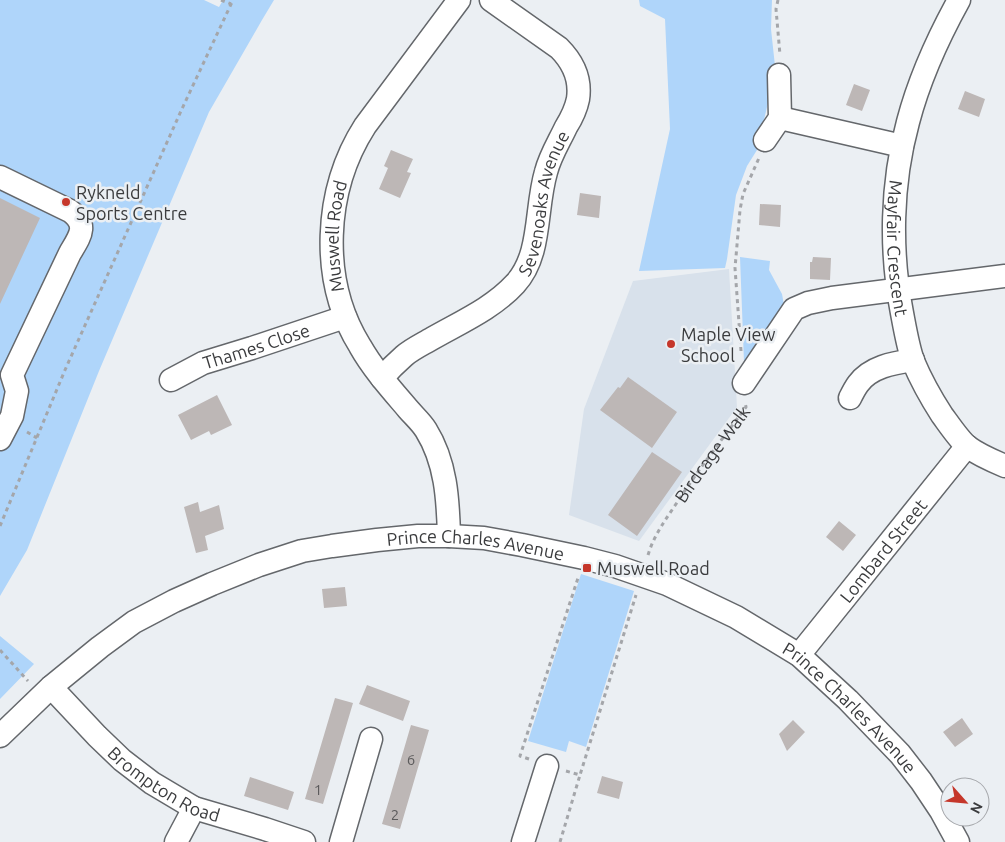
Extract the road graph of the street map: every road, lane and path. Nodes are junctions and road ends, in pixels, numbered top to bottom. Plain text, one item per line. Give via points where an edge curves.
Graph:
1 (221, 0) edge
2 (459, 0) edge
3 (491, 0) edge
4 (778, 0) edge
5 (959, 0) edge
6 (232, 2) edge
7 (779, 75) joint
8 (780, 118) junction
9 (764, 140) joint
10 (902, 146) junction
11 (0, 177) edge
12 (1005, 276) edge
13 (898, 290) junction
14 (345, 318) junction
15 (913, 360) junction
16 (382, 378) junction
17 (171, 380) dead end
18 (744, 383) junction
19 (850, 398) dead end
20 (0, 439) edge
21 (967, 446) junction
22 (1005, 466) edge
23 (0, 524) edge
24 (449, 536) junction
25 (584, 558) junction
26 (642, 575) junction
27 (0, 650) edge
28 (799, 655) junction
29 (47, 691) junction
30 (0, 736) edge
31 (371, 738) dead end
32 (547, 766) junction
33 (580, 775) junction
34 (194, 808) junction
35 (176, 842) edge
36 (304, 842) edge
37 (341, 842) edge
38 (523, 842) edge
39 (560, 842) edge
40 (958, 842) edge

1 - 6 path
2 - 14 street, Muswell Road via 365,126 352,147 339,183 332,224 333,271
3 - 16 street, Sevenoaks Avenue via 566,55 576,74 578,100 545,173 533,252 523,274 498,299 404,356
4 - 7 path
5 - 10 street, Mayfair Crescent via 925,71
6 - 23 path via 65,370
7 - 8 street
8 - 9 street
8 - 10 street
9 - 18 path, Birdcage Walk via 740,210 735,268
10 - 13 street, Mayfair Crescent via 894,241
11 - 20 street via 70,211 81,224 81,234 12,375 17,391 12,416
12 - 13 street
13 - 15 street, Mayfair Crescent
13 - 18 street via 832,298 794,309
14 - 16 street, Muswell Road
14 - 17 street, Thames Close via 203,363
15 - 19 street via 892,363 873,371 858,383
15 - 21 street, Mayfair Crescent via 931,399
16 - 24 street, Muswell Road via 425,428 442,465
18 - 26 path, Birdcage Walk via 746,407 651,543
21 - 22 street, Mayfair Crescent
21 - 28 street, Lombard Street
24 - 25 street, Prince Charles Avenue via 484,538
24 - 29 street, Prince Charles Avenue via 418,536 332,546 302,551 259,565 174,601 134,622
25 - 26 street, Prince Charles Avenue
25 - 32 path via 520,756
26 - 28 street, Prince Charles Avenue via 736,617
26 - 33 path, Birdcage Walk
27 - 29 path
28 - 40 street, Prince Charles Avenue via 900,754 926,788
29 - 30 street, Prince Charles Avenue
29 - 34 street, Brompton Road via 122,760
31 - 37 street
32 - 33 path
32 - 38 street
33 - 39 path, Birdcage Walk
34 - 35 street
34 - 36 street, Brompton Road

